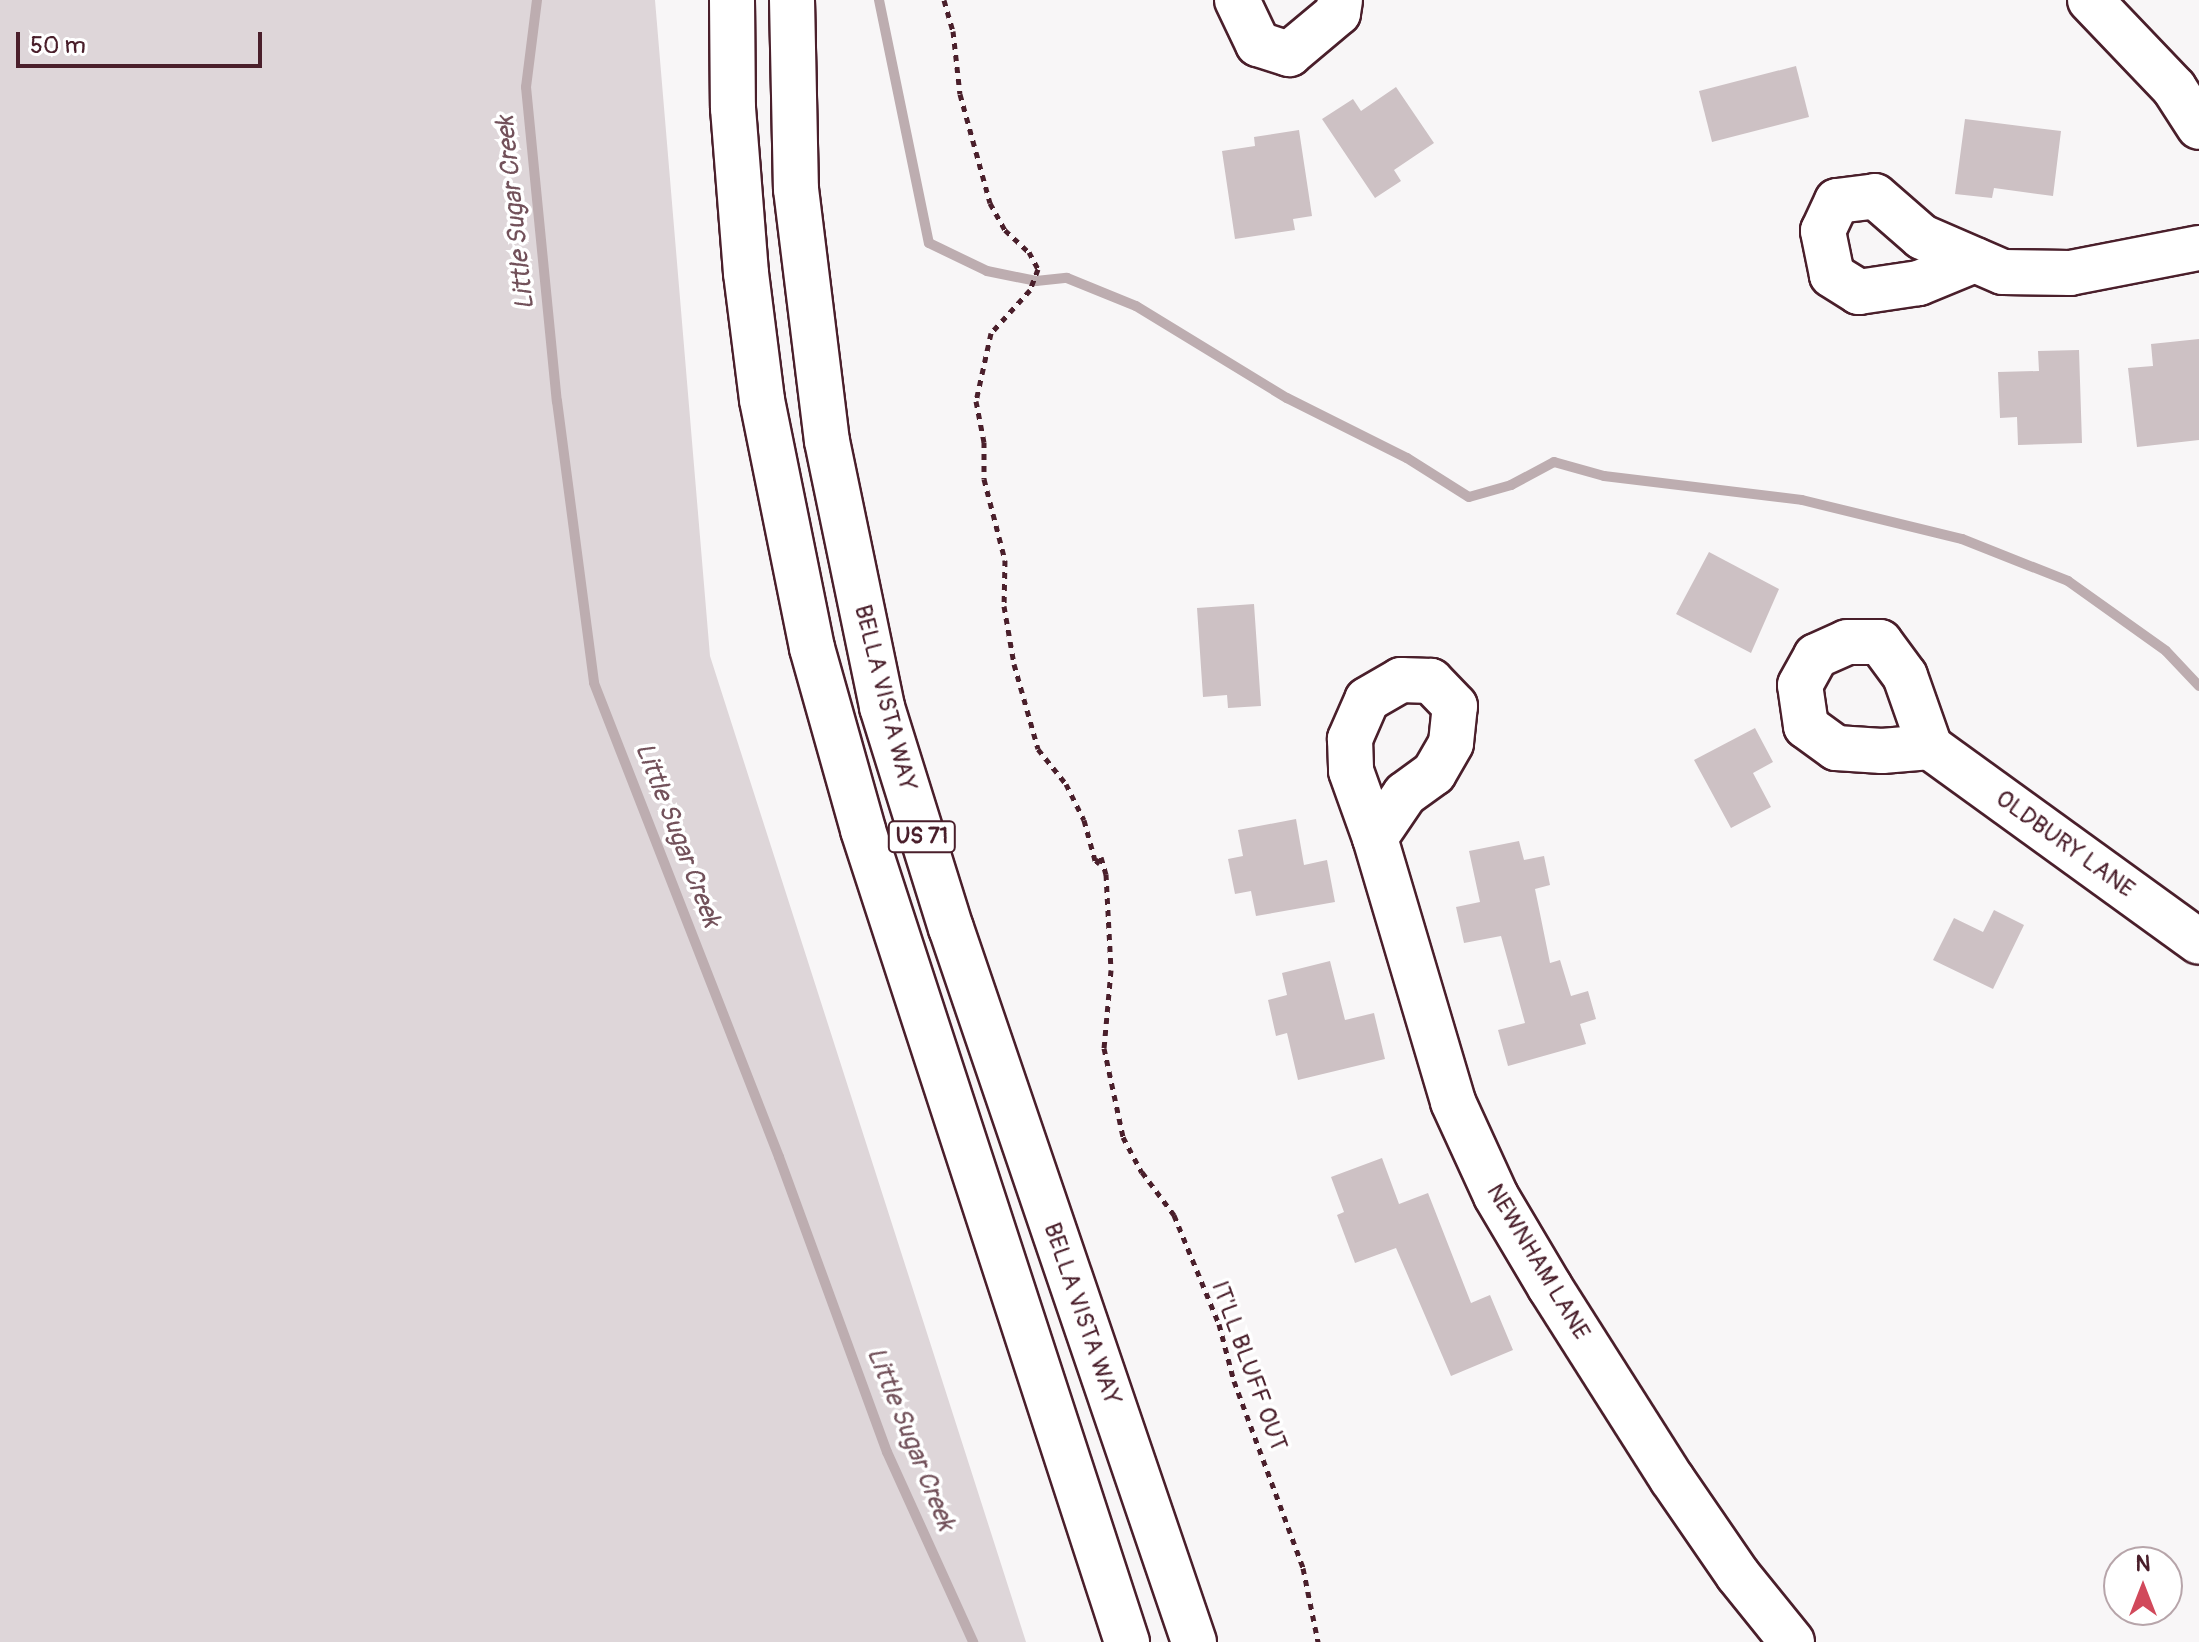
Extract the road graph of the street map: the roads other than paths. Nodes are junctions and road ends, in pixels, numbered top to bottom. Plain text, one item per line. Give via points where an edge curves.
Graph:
1 (732, 0) edge
2 (792, 0) edge
3 (1237, 0) edge
4 (1340, 0) edge
5 (2090, 0) edge
6 (2199, 127) edge
7 (2199, 248) edge
8 (1975, 260) dead end
9 (1930, 747) dead end
10 (1375, 838) dead end
11 (2199, 942) edge
12 (1127, 1642) edge
13 (1194, 1642) edge
14 (1792, 1642) edge

1 - 12 main road, US 71 via 733,108 746,273 762,400 812,648 863,830
2 - 13 main road, BELLA VISTA WAY / US 71 via 796,189 825,425 882,707 951,928
3 - 4 main road via 1258,44 1289,54 1338,13
5 - 6 main road via 2174,88
7 - 8 main road via 2070,273 2003,272
9 - 11 main road, OLDBURY LANE
10 - 14 main road, NEWNHAM LANE via 1453,1102 1496,1196 1672,1479

